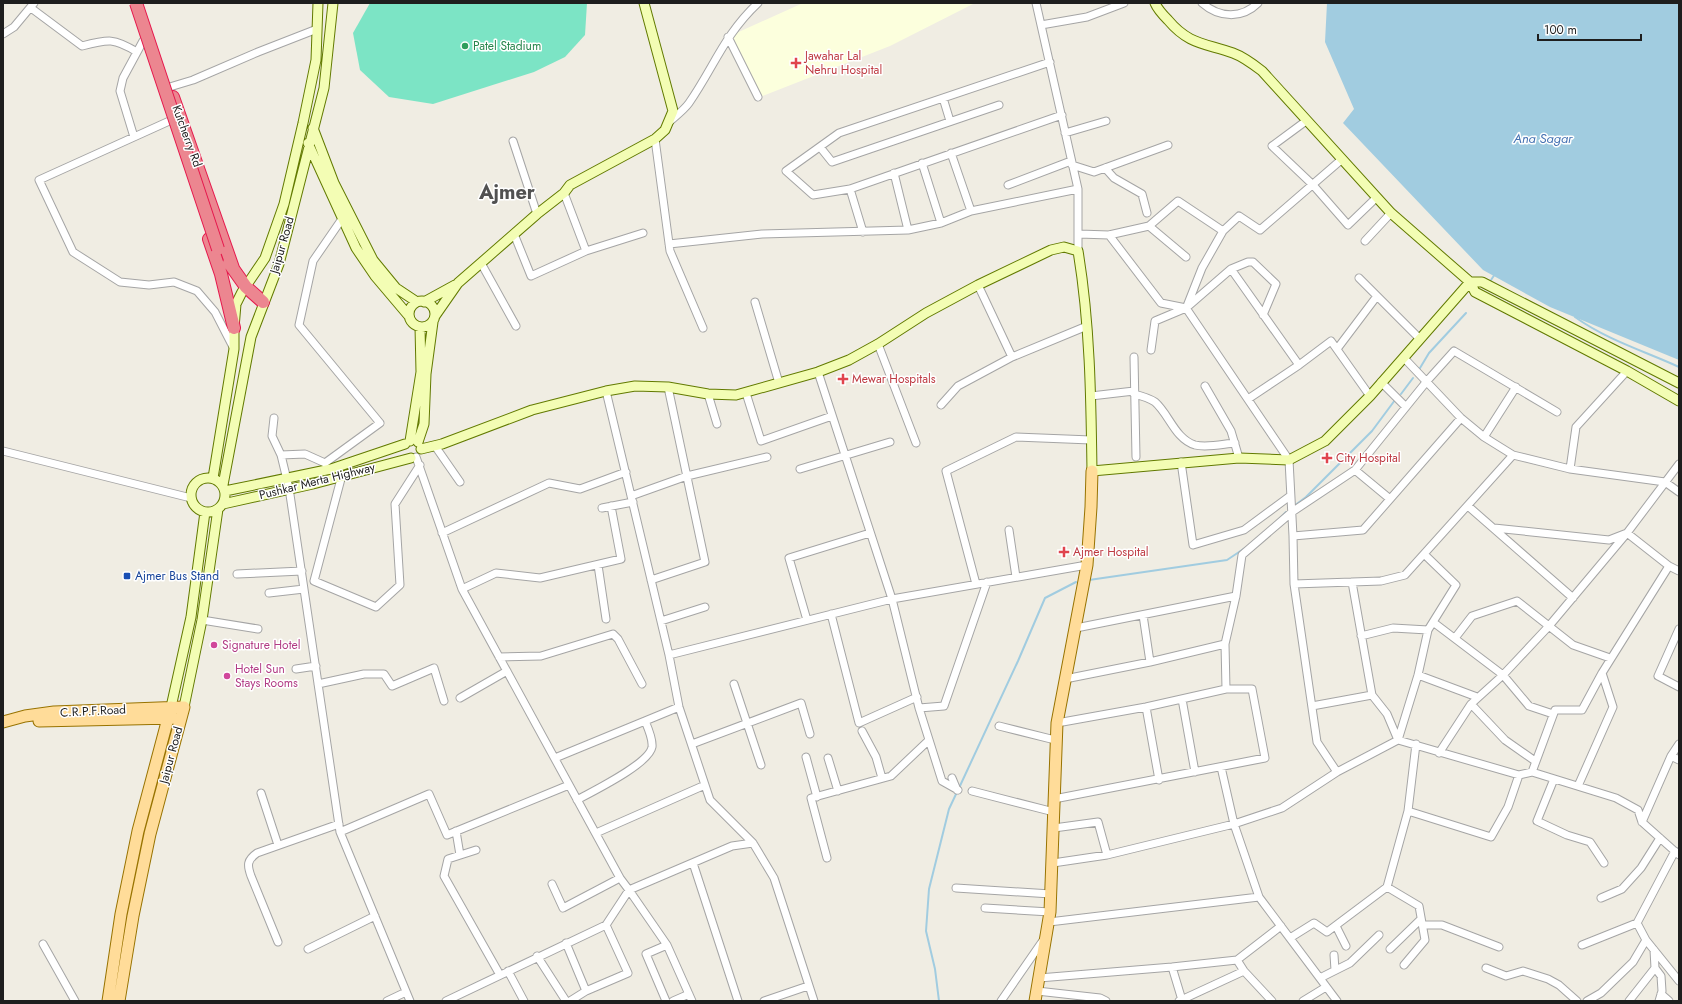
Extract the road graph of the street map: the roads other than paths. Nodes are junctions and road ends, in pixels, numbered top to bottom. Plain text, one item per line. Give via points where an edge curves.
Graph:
1 (130, 3) edge
2 (136, 3) edge
3 (141, 3) edge
4 (644, 3) edge
5 (758, 3) edge
6 (1036, 3) edge
7 (1124, 3) edge
8 (1155, 3) edge
9 (1202, 3) edge
10 (1258, 3) edge
11 (333, 4) edge
12 (318, 5) edge
13 (32, 6) edge
14 (1042, 25) junction
15 (317, 28) junction
16 (3, 34) edge
17 (728, 37) junction
18 (143, 42) junction
19 (137, 52) junction
20 (1050, 62) junction
21 (165, 88) junction
22 (758, 97) dead end
23 (943, 98) junction
24 (999, 105) dead end
25 (306, 112) junction
26 (1062, 115) junction
27 (175, 118) junction
28 (950, 121) junction
29 (1106, 121) dead end
30 (1306, 121) junction
31 (669, 123) junction
32 (314, 129) junction
33 (301, 132) junction
34 (1066, 133) junction
35 (134, 137) junction
36 (655, 139) junction
37 (514, 141) dead end
38 (309, 144) junction
39 (1168, 145) dead end
40 (820, 147) junction
41 (951, 153) junction
42 (1341, 160) junction
43 (922, 163) junction
44 (1072, 163) junction
45 (1105, 168) junction
46 (894, 173) junction
47 (1008, 185) dead end
48 (1313, 185) junction
49 (850, 189) junction
50 (1078, 189) junction
51 (564, 193) junction
52 (1376, 198) junction
53 (349, 211) junction
54 (971, 211) junction
55 (1147, 213) dead end
56 (1391, 213) junction
57 (537, 214) junction
58 (342, 218) junction
59 (941, 222) junction
60 (1149, 226) junction
61 (908, 230) junction
62 (1223, 231) junction
63 (863, 232) junction
64 (643, 233) dead end
65 (514, 234) junction
66 (1079, 234) junction
67 (1109, 235) junction
68 (668, 237) junction
69 (1365, 241) dead end
70 (218, 249) junction
71 (1078, 251) junction
72 (586, 252) junction
73 (1186, 257) dead end
74 (370, 262) junction
75 (481, 263) junction
76 (233, 268) junction
77 (1231, 269) junction
78 (221, 274) junction
79 (1359, 278) dead end
80 (1470, 282) junction
81 (458, 283) junction
82 (978, 285) junction
83 (246, 287) junction
84 (1494, 288) junction
85 (1377, 296) junction
86 (1487, 298) junction
87 (263, 302) junction
88 (421, 302) junction
89 (755, 302) dead end
90 (1186, 308) junction
91 (408, 315) junction
92 (1263, 315) junction
93 (434, 319) junction
94 (516, 326) dead end
95 (1087, 326) junction
96 (420, 327) junction
97 (234, 328) junction
98 (704, 328) dead end
99 (1420, 339) junction
100 (1331, 341) junction
101 (1342, 342) junction
102 (878, 344) junction
103 (234, 349) junction
104 (1337, 349) junction
105 (1151, 350) dead end
106 (1012, 357) junction
107 (1134, 357) dead end
108 (1404, 358) junction
109 (1299, 365) junction
110 (1627, 371) junction
111 (818, 372) junction
112 (1427, 381) junction
113 (1382, 382) junction
114 (779, 383) junction
115 (1679, 383) edge
116 (1205, 386) dead end
117 (668, 387) junction
118 (1516, 387) junction
119 (606, 391) junction
120 (746, 393) junction
121 (1134, 393) junction
122 (708, 394) junction
123 (1091, 396) junction
124 (1370, 396) junction
125 (1248, 399) junction
126 (1679, 401) edge
127 (941, 405) dead end
128 (1406, 407) junction
129 (1557, 412) dead end
130 (832, 416) junction
131 (274, 418) dead end
132 (1461, 418) junction
133 (717, 424) dead end
134 (462, 435) junction
135 (1484, 437) junction
136 (1091, 440) junction
137 (890, 442) dead end
138 (916, 443) dead end
139 (1235, 443) junction
140 (415, 444) junction
141 (435, 446) junction
142 (3, 451) edge
143 (281, 455) junction
144 (845, 455) junction
145 (1512, 455) junction
146 (767, 457) dead end
147 (1136, 457) dead end
148 (1239, 458) junction
149 (416, 460) junction
150 (1289, 460) junction
151 (1181, 462) junction
152 (1679, 464) edge
153 (1570, 469) junction
154 (800, 470) dead end
155 (1355, 470) junction
156 (1092, 471) junction
157 (626, 472) junction
158 (342, 475) junction
159 (687, 476) junction
160 (213, 478) junction
161 (288, 479) junction
162 (460, 482) dead end
163 (1665, 482) junction
164 (224, 488) junction
165 (289, 488) junction
166 (1679, 492) edge
167 (1290, 496) junction
168 (190, 498) junction
169 (632, 499) junction
170 (1390, 500) junction
171 (221, 506) junction
172 (611, 506) junction
173 (1468, 506) junction
174 (602, 508) dead end
175 (205, 512) junction
176 (1292, 512) junction
177 (1494, 528) junction
178 (1009, 530) dead end
179 (1511, 530) junction
180 (442, 533) junction
181 (870, 533) junction
182 (1626, 533) junction
183 (1293, 536) junction
184 (1517, 548) junction
185 (1424, 554) junction
186 (598, 565) junction
187 (1669, 566) junction
188 (1086, 568) junction
189 (302, 571) junction
190 (1679, 571) edge
191 (237, 574) dead end
192 (1016, 577) junction
193 (651, 580) junction
194 (988, 582) junction
195 (1352, 582) junction
196 (976, 584) junction
197 (1294, 584) junction
198 (304, 589) junction
199 (462, 589) junction
200 (269, 593) dead end
201 (1236, 596) junction
202 (1572, 598) junction
203 (892, 599) junction
204 (705, 607) dead end
205 (831, 614) junction
206 (1143, 616) junction
207 (606, 619) dead end
208 (202, 620) junction
209 (808, 620) junction
210 (661, 621) junction
211 (1433, 622) junction
212 (1549, 626) junction
213 (1076, 628) junction
214 (258, 629) dead end
215 (1679, 629) edge
216 (1428, 630) junction
217 (1361, 636) junction
218 (1455, 638) junction
219 (1225, 644) junction
220 (669, 655) junction
221 (499, 657) junction
222 (1610, 658) junction
223 (1150, 662) junction
224 (316, 666) junction
225 (296, 669) dead end
226 (507, 671) junction
227 (1602, 673) junction
228 (1418, 675) junction
229 (1503, 675) junction
230 (1065, 679) junction
231 (318, 684) junction
232 (642, 684) dead end
233 (734, 684) dead end
234 (1679, 687) edge
235 (1226, 689) junction
236 (1372, 695) junction
237 (916, 697) junction
238 (1477, 697) junction
239 (460, 698) dead end
240 (1182, 699) junction
241 (444, 701) dead end
242 (1471, 704) junction
243 (1146, 706) junction
244 (1312, 706) junction
245 (679, 707) junction
246 (919, 708) junction
247 (170, 712) junction
248 (182, 713) junction
249 (1553, 714) junction
250 (25, 719) junction
251 (645, 721) junction
252 (3, 722) edge
253 (1057, 723) junction
254 (748, 724) junction
255 (999, 726) dead end
256 (3, 728) edge
257 (862, 731) dead end
258 (810, 734) dead end
259 (929, 740) junction
260 (1055, 740) junction
261 (1398, 740) junction
262 (692, 744) junction
263 (1416, 744) junction
264 (1679, 744) edge
265 (1439, 753) junction
266 (1671, 756) junction
267 (806, 757) dead end
268 (555, 758) junction
269 (828, 758) dead end
270 (1679, 760) edge
271 (1535, 761) junction
272 (761, 765) dead end
273 (1221, 767) junction
274 (1195, 772) junction
275 (1336, 772) junction
276 (1532, 772) junction
277 (1519, 775) junction
278 (882, 778) junction
279 (952, 778) dead end
280 (1554, 779) junction
281 (1159, 780) junction
282 (569, 785) junction
283 (705, 785) junction
284 (1578, 786) junction
285 (838, 791) junction
286 (972, 791) dead end
287 (261, 793) dead end
288 (817, 797) junction
289 (1054, 799) junction
290 (577, 800) junction
291 (1638, 810) junction
292 (1408, 811) junction
293 (1647, 811) junction
294 (1054, 812) junction
295 (1642, 822) junction
296 (339, 824) junction
297 (1234, 824) junction
298 (1054, 828) junction
299 (456, 831) junction
300 (340, 832) junction
301 (596, 833) junction
302 (1660, 838) junction
303 (753, 843) junction
304 (278, 845) junction
305 (476, 850) dead end
306 (1677, 853) edge
307 (460, 855) junction
308 (1107, 855) junction
309 (827, 858) dead end
310 (693, 863) junction
311 (1053, 863) junction
312 (1604, 863) dead end
313 (620, 878) junction
314 (552, 884) dead end
315 (1387, 887) junction
316 (956, 888) dead end
317 (629, 890) junction
318 (1051, 894) junction
319 (1259, 897) junction
320 (1601, 898) dead end
321 (986, 908) dead end
322 (375, 916) junction
323 (1049, 917) junction
324 (1422, 922) junction
325 (1637, 923) junction
326 (606, 925) junction
327 (1281, 926) junction
328 (1336, 926) junction
329 (1047, 934) junction
330 (1379, 935) dead end
331 (1290, 938) junction
332 (1646, 940) junction
333 (278, 942) dead end
334 (566, 943) junction
335 (43, 944) dead end
336 (667, 945) junction
337 (1582, 945) dead end
338 (1346, 946) dead end
339 (1499, 947) dead end
340 (308, 949) dead end
341 (1390, 949) dead end
342 (1654, 950) junction
343 (1334, 955) dead end
344 (537, 956) junction
345 (1237, 960) junction
346 (1404, 965) dead end
347 (1172, 967) junction
348 (1486, 968) dead end
349 (1655, 968) junction
350 (1336, 970) junction
351 (508, 971) junction
352 (1244, 971) junction
353 (500, 975) junction
354 (1039, 978) junction
355 (1320, 978) junction
356 (1679, 981) edge
357 (808, 986) junction
358 (1326, 987) junction
359 (586, 990) junction
360 (406, 992) junction
361 (1192, 994) junction
362 (1036, 996) edge
363 (690, 998) edge
364 (1660, 998) edge
365 (1088, 999) edge
366 (1180, 1000) edge
367 (75, 1001) edge
368 (108, 1001) edge
369 (119, 1001) edge
370 (387, 1001) edge
371 (410, 1001) edge
372 (446, 1001) edge
373 (524, 1001) edge
374 (566, 1001) edge
375 (570, 1001) edge
376 (666, 1001) edge
377 (673, 1001) edge
378 (738, 1001) edge
379 (764, 1001) edge
380 (814, 1001) edge
381 (1001, 1001) edge
382 (1106, 1001) edge
383 (1196, 1001) edge
384 (1272, 1001) edge
385 (1303, 1001) edge
386 (1337, 1001) edge
387 (1577, 1001) edge
388 (1587, 1001) edge
389 (1629, 1001) edge
390 (1669, 1001) edge

1 - 18 highway
2 - 70 highway, bridge
3 - 21 highway, Kutcherry Rd
4 - 31 street via 672,111
5 - 17 street via 743,16
6 - 14 street
7 - 14 street via 1087,17
8 - 30 street via 1184,36 1233,53 1252,64 1277,87
9 - 10 street via 1225,15 1238,15
11 - 12 street
11 - 32 street, Jaipur Road via 324,88
12 - 15 street, Jaipur Road
13 - 16 street via 14,27
13 - 19 street via 82,46 103,40 119,41
14 - 20 street
15 - 21 street via 193,80
15 - 25 street, Jaipur Road via 316,60
17 - 22 street
17 - 31 street via 688,104
18 - 19 street
18 - 21 highway
19 - 35 street via 123,78 120,91
20 - 23 street
20 - 26 street
21 - 27 highway, Kutcherry Rd
23 - 28 street
23 - 40 street via 839,134
24 - 28 street
25 - 32 street
25 - 33 street, Jaipur Road
26 - 34 street
26 - 41 street
27 - 35 street
27 - 76 highway, Kutcherry Rd
27 - 78 highway
28 - 40 street via 832,162
29 - 34 street
30 - 42 street
30 - 48 street via 1272,146
31 - 36 street
32 - 38 street, Jaipur Road
32 - 53 street via 334,183
33 - 38 street
33 - 83 street, Jaipur Road via 284,204 267,251
34 - 44 street
35 - 103 street via 39,180 73,252 120,282 149,286 174,282 197,291 215,312
36 - 51 street via 570,185
36 - 68 street
37 - 57 street
38 - 58 street
38 - 87 street, Jaipur Road via 279,264
39 - 45 street
40 - 49 street via 786,171 813,195
41 - 43 street
41 - 54 street
42 - 48 street
42 - 52 street
43 - 46 street
43 - 59 street
44 - 45 street via 1094,172
44 - 47 street
44 - 50 street
45 - 55 street via 1114,178 1142,194
46 - 49 street
46 - 61 street
48 - 52 street via 1348,225
48 - 62 street via 1260,230 1240,216
49 - 63 street
50 - 54 street
50 - 66 street
51 - 57 street
51 - 72 street
52 - 56 street
53 - 58 street
53 - 74 street
54 - 59 street
56 - 69 street
56 - 80 street
57 - 65 street
58 - 74 street via 356,248
58 - 143 street via 313,261 299,325 380,423 325,463 305,454
59 - 61 street
60 - 62 street via 1178,201
60 - 67 street
60 - 73 street
61 - 63 street
62 - 90 street via 1202,268
63 - 68 street
64 - 72 street
65 - 72 street via 531,276
65 - 75 street
66 - 67 street
66 - 71 street
67 - 90 street via 1161,303
68 - 98 street via 670,251
70 - 76 highway
70 - 78 highway
71 - 82 street via 1064,247 1051,250
71 - 95 street via 1085,289
74 - 88 street via 396,288
74 - 91 street
75 - 81 street
75 - 94 street
76 - 83 highway
77 - 90 street
77 - 92 street
77 - 92 street via 1253,262 1276,284
78 - 97 highway
79 - 85 street
80 - 84 street via 1482,282
80 - 86 street via 1476,292
80 - 99 street
81 - 88 street
81 - 93 street
82 - 102 street via 926,313
82 - 106 street
83 - 87 highway
83 - 97 street, Jaipur Road via 236,304
84 - 86 street
84 - 115 street
85 - 99 street
85 - 101 street
86 - 110 street
87 - 164 street, Jaipur Road via 251,337
88 - 91 street via 411,306
88 - 93 street via 433,308
89 - 114 street
90 - 105 street via 1155,321
90 - 125 street
91 - 96 street via 412,323
92 - 109 street
93 - 96 street via 428,326
93 - 140 street via 426,374 424,424
95 - 106 street
95 - 123 street
96 - 140 street via 421,372
97 - 103 street, Jaipur Road
99 - 108 street
100 - 101 street
100 - 104 street
100 - 109 street
101 - 104 street
102 - 111 street via 849,360
102 - 138 street
103 - 160 street, Jaipur Road
104 - 124 street
106 - 127 street via 958,386
107 - 121 street
108 - 112 street
108 - 113 street
109 - 125 street
110 - 126 street
110 - 153 street via 1576,427
111 - 114 street
111 - 130 street
112 - 118 street via 1454,351
112 - 128 street
112 - 132 street
113 - 124 street
113 - 128 street
114 - 120 street
116 - 139 street via 1224,416
117 - 119 street via 635,386
117 - 122 street
117 - 159 street
118 - 129 street
118 - 135 street
119 - 134 street via 532,410
119 - 157 street
120 - 122 street
120 - 130 street via 760,442
121 - 123 street
121 - 139 street via 1156,403 1174,428 1194,444 1203,446
121 - 147 street
122 - 133 street
123 - 136 street
124 - 150 street via 1325,441
125 - 150 street
128 - 155 street
130 - 144 street
131 - 143 street via 272,436
132 - 135 street
132 - 170 street
134 - 140 street, Pushkar Merta Highway
134 - 141 street, Pushkar Merta Highway
135 - 145 street
136 - 156 street
136 - 196 street via 1016,437 946,471
137 - 144 street
139 - 148 street
140 - 141 street, Pushkar Merta Highway
140 - 149 street via 420,454
140 - 149 street via 405,453
140 - 161 street, Pushkar Merta Highway
141 - 162 street
142 - 168 street
143 - 161 street
144 - 154 street
144 - 181 street
145 - 153 street
145 - 173 street
146 - 159 street
148 - 150 street
148 - 151 street
149 - 158 street, Pushkar Merta Highway
149 - 158 street via 395,504 400,585 376,607 314,581
149 - 180 street
150 - 167 street
151 - 156 street
151 - 167 street via 1193,545 1244,530
152 - 163 street
153 - 163 street
155 - 170 street
155 - 176 street
156 - 188 main road
157 - 169 street
157 - 180 street via 580,489 549,483
158 - 165 street, Pushkar Merta Highway
159 - 169 street
159 - 193 street via 705,562
160 - 164 street
160 - 168 street via 206,477 194,484
161 - 164 street, Pushkar Merta Highway
161 - 165 street
163 - 166 street
163 - 182 street
164 - 171 street
165 - 171 street, Pushkar Merta Highway
165 - 189 street
167 - 176 street
168 - 175 street via 198,510
169 - 172 street
169 - 193 street
170 - 183 street via 1363,530
171 - 175 street
171 - 208 street, Jaipur Road
172 - 174 street
172 - 186 street via 621,558
173 - 177 street
173 - 185 street
175 - 247 street, Jaipur Road via 191,618
176 - 183 street
176 - 201 street via 1242,555
177 - 179 street
177 - 184 street
178 - 192 street
179 - 182 street via 1609,540
179 - 184 street
180 - 199 street
181 - 203 street
181 - 209 street via 789,558
182 - 187 street
182 - 202 street
183 - 197 street
184 - 202 street
185 - 195 street via 1405,575 1381,581
185 - 211 street via 1456,585
186 - 199 street via 540,578 496,573
186 - 207 street
187 - 190 street
187 - 222 street
188 - 192 street
188 - 213 main road
189 - 191 street
189 - 198 street
192 - 194 street
193 - 210 street
194 - 196 street
194 - 246 street via 944,706
195 - 197 street
195 - 217 street
196 - 203 street
197 - 244 street
198 - 200 street
198 - 224 street
199 - 221 street
201 - 206 street
201 - 219 street
202 - 212 street
203 - 205 street
203 - 237 street
204 - 210 street
205 - 209 street
205 - 237 street via 859,723
206 - 213 street
206 - 223 street
208 - 214 street
208 - 248 street, Jaipur Road
209 - 220 street
210 - 220 street
211 - 216 street
211 - 218 street
212 - 218 street via 1517,601 1472,616
212 - 222 street via 1573,645
212 - 229 street
213 - 230 main road
215 - 234 street via 1658,676
216 - 217 street via 1393,628
216 - 228 street
217 - 236 street
218 - 229 street
219 - 223 street
219 - 235 street
220 - 245 street
221 - 226 street
221 - 232 street via 541,656 612,634 618,638
222 - 227 street
223 - 230 street
224 - 225 street
224 - 231 street
226 - 239 street
226 - 268 street
227 - 249 street via 1582,710 1555,710
227 - 284 street via 1612,707
228 - 238 street
228 - 261 street
229 - 238 street
229 - 249 street via 1529,706
230 - 253 main road
231 - 241 street via 364,674 384,674 392,686 434,668
231 - 296 street
233 - 254 street
235 - 240 street
235 - 273 street via 1254,686 1265,758
236 - 244 street
236 - 261 street via 1388,714
237 - 246 street
238 - 242 street
240 - 243 street
240 - 274 street
242 - 265 street
242 - 271 street via 1505,740
243 - 253 street
243 - 281 street
244 - 275 street via 1317,742
245 - 251 street
245 - 262 street
246 - 259 street
247 - 248 main road, C.R.P.F.Road
247 - 250 main road, C.R.P.F.Road
247 - 368 main road, Jaipur Road via 138,831 121,914
248 - 369 main road, Jaipur Road via 150,834
249 - 271 street
250 - 252 main road, C.R.P.F.Road
250 - 256 main road, C.R.P.F.Road
251 - 268 street
251 - 290 street via 652,742 648,755 634,767
253 - 260 main road
254 - 258 street via 802,703
254 - 262 street
254 - 272 street
255 - 260 street
257 - 278 street via 876,757
259 - 278 street via 891,776
259 - 279 street via 942,781 958,790
260 - 289 main road
261 - 263 street
261 - 275 street
262 - 283 street
263 - 265 street
263 - 292 street
264 - 266 street
265 - 277 street
266 - 270 street
266 - 293 street
267 - 288 street
268 - 282 street
269 - 285 street
271 - 276 street
273 - 274 street
273 - 297 street
274 - 281 street
275 - 297 street via 1282,808
276 - 277 street
276 - 280 street
277 - 292 street via 1508,807 1491,837
278 - 285 street
280 - 284 street
280 - 312 street via 1537,821 1590,842
281 - 289 street
282 - 290 street
282 - 299 street
283 - 301 street
283 - 303 street via 710,800
284 - 291 street via 1616,798
285 - 288 street
286 - 294 street
287 - 304 street
288 - 309 street via 811,798
289 - 294 main road
290 - 301 street
291 - 293 street
291 - 295 street
292 - 315 street
293 - 295 street
294 - 298 main road
295 - 302 street
296 - 300 street
296 - 304 street
297 - 308 street
297 - 319 street
298 - 308 street via 1098,822
298 - 311 main road
299 - 300 street via 446,835 430,794
299 - 307 street
300 - 322 street
301 - 313 street
302 - 306 street
302 - 320 street via 1622,889
303 - 310 street via 732,846
303 - 357 street via 774,878
304 - 333 street via 256,853 250,858 248,865
305 - 307 street
306 - 325 street
307 - 353 street via 448,859 444,876
308 - 311 street
310 - 317 street
310 - 378 street
311 - 318 main road
313 - 314 street via 563,908
313 - 317 street
315 - 324 street via 1419,906
315 - 328 street
316 - 318 street
317 - 326 street
317 - 336 street
318 - 323 main road
319 - 323 street
319 - 327 street
321 - 323 street
322 - 340 street
322 - 360 street
323 - 329 main road
324 - 339 street via 1442,925
324 - 341 street
324 - 346 street via 1425,940
325 - 332 street
325 - 337 street
326 - 334 street
326 - 359 street via 628,973
327 - 331 street
327 - 345 street
328 - 331 street via 1327,932 1314,923
328 - 338 street
329 - 354 main road
329 - 381 street
330 - 350 street via 1350,963
331 - 355 street
332 - 342 street
332 - 388 street via 1633,962 1600,993
334 - 344 street
334 - 359 street
335 - 367 street
336 - 363 street
336 - 376 street via 646,954
342 - 349 street
342 - 356 street
343 - 350 street
344 - 351 street
344 - 374 street
345 - 347 street
345 - 352 street
347 - 354 street
347 - 366 street
348 - 387 street via 1506,976 1523,971 1548,979 1560,985
349 - 364 street via 1661,976
349 - 389 street
350 - 355 street
351 - 353 street
351 - 373 street
352 - 361 street
352 - 384 street
353 - 372 street
354 - 362 main road
355 - 358 street
357 - 379 street
357 - 380 street
358 - 385 street
358 - 386 street
359 - 375 street
360 - 370 street
360 - 371 street
361 - 366 street
361 - 383 street
362 - 365 street
363 - 377 street
364 - 390 street
365 - 382 street

